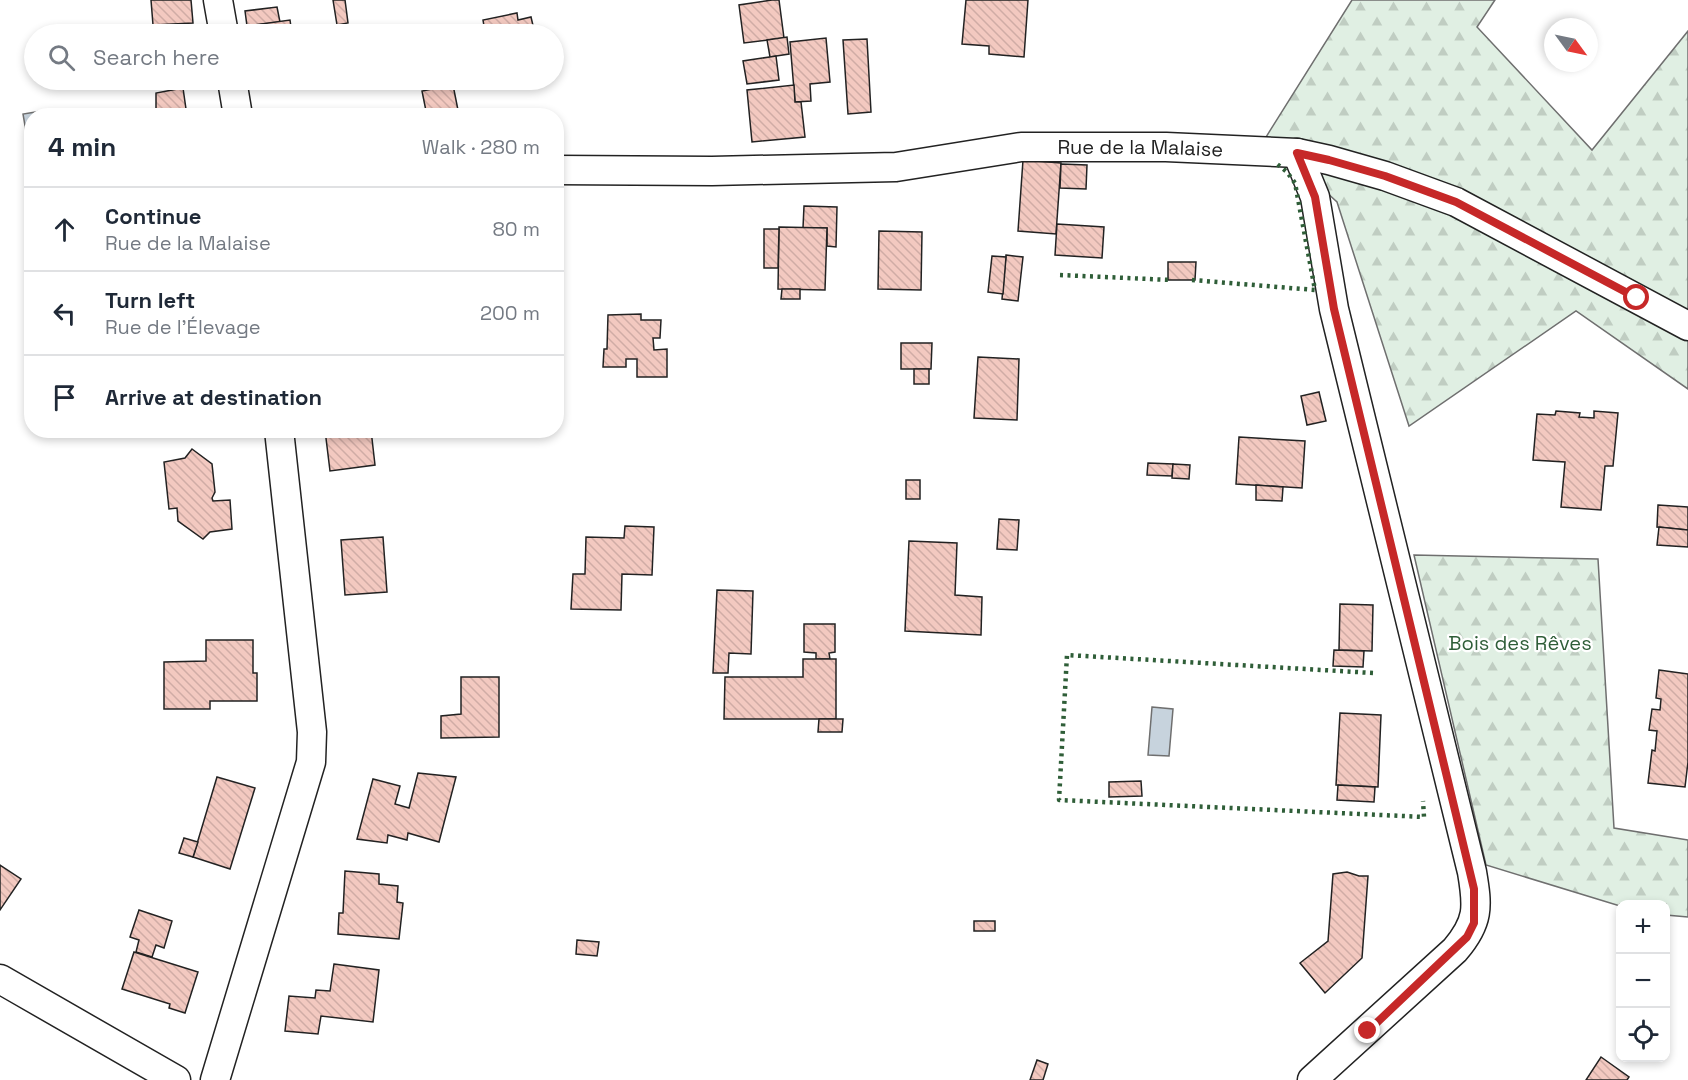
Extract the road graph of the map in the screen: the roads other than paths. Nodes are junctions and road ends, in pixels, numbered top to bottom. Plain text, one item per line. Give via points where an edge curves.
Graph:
1 (218, 0) edge
2 (222, 24) edge
3 (234, 90) edge
4 (237, 108) edge
5 (1297, 153) junction
6 (564, 170) edge
7 (1688, 326) edge
8 (280, 438) edge
9 (0, 979) edge
10 (176, 1080) edge
11 (215, 1080) edge
12 (1312, 1080) edge

1 - 2 street
3 - 4 street
5 - 6 street, Rue de la Malaise via 1166,147 1021,147 896,167
5 - 7 street, Rue de la Malaise via 1385,176 1456,202
5 - 12 street via 1315,197 1334,309 1472,872 1475,912 1467,937 1455,950
8 - 11 street via 312,732 311,762
9 - 10 street

